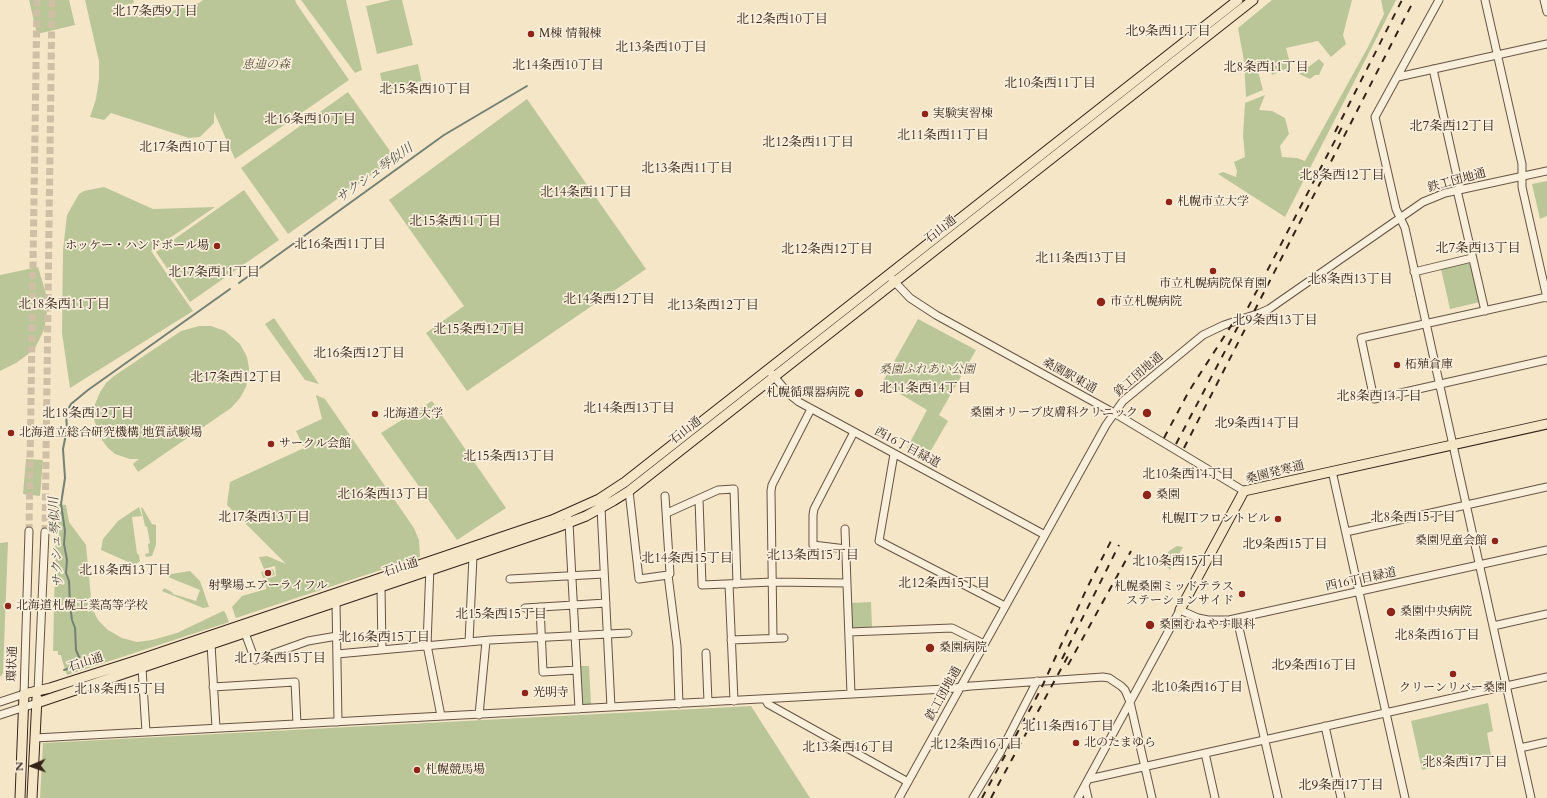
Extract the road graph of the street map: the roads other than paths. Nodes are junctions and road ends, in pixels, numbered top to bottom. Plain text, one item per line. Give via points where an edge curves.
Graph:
1 (1238, 0) edge
2 (1253, 0) edge
3 (1439, 0) edge
4 (1485, 0) edge
5 (1544, 0) edge
6 (1547, 12) edge
7 (1547, 44) edge
8 (1498, 55) junction
9 (1433, 69) junction
10 (1398, 77) junction
11 (1547, 171) edge
12 (1522, 176) junction
13 (1458, 190) junction
14 (1401, 217) junction
15 (1472, 258) junction
16 (1414, 272) junction
17 (892, 279) junction
18 (1547, 298) edge
19 (1485, 311) junction
20 (1426, 324) junction
21 (1547, 360) edge
22 (771, 373) junction
23 (1440, 384) junction
24 (811, 409) junction
25 (1114, 412) junction
26 (1547, 424) edge
27 (854, 432) junction
28 (1453, 445) junction
29 (894, 454) junction
30 (1332, 471) junction
31 (1547, 487) edge
32 (629, 491) junction
33 (1244, 491) junction
34 (665, 496) dead end
35 (699, 499) junction
36 (1466, 505) junction
37 (601, 508) junction
38 (667, 513) junction
39 (568, 519) junction
40 (845, 529) dead end
41 (29, 531) tunnel mouth
42 (45, 532) tunnel mouth
43 (1346, 532) junction
44 (1044, 535) junction
45 (846, 549) junction
46 (1547, 550) edge
47 (473, 556) junction
48 (701, 558) junction
49 (669, 559) junction
50 (1480, 565) junction
51 (430, 566) junction
52 (604, 574) junction
53 (572, 575) junction
54 (668, 575) junction
55 (510, 579) dead end
56 (773, 582) junction
57 (847, 583) junction
58 (729, 584) junction
59 (737, 584) junction
60 (381, 587) junction
61 (1359, 592) junction
62 (336, 602) junction
63 (606, 603) junction
64 (574, 604) junction
65 (1005, 606) junction
66 (540, 607) junction
67 (525, 608) dead end
68 (1180, 610) junction
69 (1547, 614) edge
70 (1237, 619) junction
71 (1493, 626) junction
72 (628, 632) dead end
73 (849, 632) junction
74 (246, 633) junction
75 (607, 633) junction
76 (575, 635) junction
77 (336, 636) junction
78 (541, 636) junction
79 (774, 638) junction
80 (784, 638) dead end
81 (731, 640) junction
82 (486, 641) junction
83 (469, 642) junction
84 (211, 644) junction
85 (984, 644) junction
86 (427, 645) junction
87 (382, 650) junction
88 (706, 653) dead end
89 (337, 654) junction
90 (142, 668) junction
91 (577, 670) junction
92 (1547, 677) edge
93 (1038, 681) junction
94 (1507, 686) junction
95 (214, 687) junction
96 (960, 687) junction
97 (38, 691) junction
98 (24, 694) junction
99 (851, 694) junction
100 (765, 699) junction
101 (734, 701) junction
102 (0, 702) edge
103 (708, 702) junction
104 (1130, 702) junction
105 (37, 703) junction
106 (679, 704) junction
107 (24, 707) junction
108 (611, 707) junction
109 (579, 709) junction
110 (1386, 713) junction
111 (0, 715) edge
112 (478, 715) junction
113 (441, 716) junction
114 (338, 722) junction
115 (297, 724) junction
116 (1325, 726) junction
117 (216, 728) junction
118 (146, 732) junction
119 (35, 738) junction
120 (1265, 739) junction
121 (1547, 742) edge
122 (1520, 748) junction
123 (1205, 753) junction
124 (1145, 766) junction
125 (908, 782) junction
126 (1087, 782) junction
127 (20, 798) edge
128 (32, 798) edge
129 (899, 798) edge
130 (973, 798) edge
131 (1078, 798) edge
132 (1088, 798) edge
133 (1152, 798) edge
134 (1215, 798) edge
135 (1278, 798) edge
136 (1342, 798) edge
137 (1405, 798) edge
138 (1531, 798) edge

1 - 17 main road, 石山通
2 - 17 main road, 石山通
3 - 10 street
4 - 8 street
5 - 6 street
7 - 8 street
8 - 9 street
8 - 12 street via 1522,164
9 - 10 street
9 - 13 street
10 - 14 street via 1375,117 1396,209
11 - 12 street, 鉄工団地通
12 - 13 street, 鉄工団地通
12 - 18 street via 1522,187
13 - 14 street, 鉄工団地通 via 1423,202
13 - 15 street
14 - 16 street
14 - 25 street, 鉄工団地通 via 1269,308 1203,335 1123,401
15 - 16 street
15 - 19 street
16 - 20 street
17 - 22 main road, 石山通
17 - 25 street, 桑園駅東通 via 910,298 936,315
18 - 19 street
19 - 20 street
20 - 23 street
20 - 23 street via 1361,338 1374,398
21 - 23 street
22 - 24 street, 西16丁目緑道 via 789,394
22 - 32 main road, 石山通
22 - 39 main road, 石山通 via 625,482
23 - 28 street
24 - 27 street, 西16丁目緑道
24 - 56 street via 772,485
25 - 33 street, 桑園駅東通
25 - 44 street, 鉄工団地通
26 - 28 main road, 桑園発寒通
27 - 29 street, 西16丁目緑道
27 - 45 street via 813,515 813,545
28 - 30 main road, 桑園発寒通
28 - 36 street
29 - 44 street, 西16丁目緑道
29 - 65 street via 879,541
30 - 33 main road, 桑園発寒通
30 - 43 street
31 - 36 street
32 - 37 main road, 石山通
32 - 54 street via 639,579
33 - 68 main road, 桑園発寒通
34 - 38 street
35 - 38 street
35 - 48 street
35 - 59 street via 718,490 734,489
36 - 43 street
36 - 50 street
37 - 39 main road, 石山通
37 - 52 street
38 - 49 street
39 - 47 main road, 石山通
39 - 51 main road, 石山通
39 - 53 street
40 - 45 street
41 - 98 street, 環状通
42 - 97 street
43 - 61 street
44 - 65 street, 鉄工団地通
45 - 57 street
46 - 50 street, 西16丁目緑道
47 - 51 main road, 石山通
47 - 83 street
48 - 49 street
48 - 58 street via 702,585
49 - 54 street
50 - 61 street, 西16丁目緑道
50 - 71 street
51 - 60 main road, 石山通
51 - 86 street
51 - 97 main road, 石山通
52 - 53 street
52 - 63 street
53 - 55 street
53 - 64 street
54 - 106 street via 677,646
56 - 57 street
56 - 59 street
56 - 79 street
57 - 73 street
58 - 59 street
58 - 81 street
60 - 62 main road, 石山通
60 - 87 street
61 - 70 street, 西16丁目緑道
61 - 110 street
62 - 74 main road, 石山通
62 - 77 street
63 - 64 street
63 - 75 street
64 - 66 street
64 - 76 street
65 - 85 street, 鉄工団地通
66 - 67 street
66 - 78 street
68 - 70 street, 西16丁目緑道 via 1208,620
68 - 104 street, 桑園発寒通
69 - 71 street
70 - 120 street
71 - 94 street
72 - 75 street
73 - 85 street via 952,628
73 - 99 street
74 - 77 street via 254,660 308,641
74 - 84 main road, 石山通
75 - 76 street
75 - 108 street
76 - 78 street
76 - 91 street
77 - 89 street
78 - 82 street
78 - 91 street via 543,672
79 - 80 street
79 - 81 street
81 - 101 street
82 - 83 street
82 - 112 street
83 - 86 street
84 - 90 main road, 石山通
84 - 95 street
85 - 96 street, 鉄工団地通
86 - 87 street
86 - 113 street
87 - 89 street
88 - 103 street
89 - 114 street
90 - 105 main road, 石山通
90 - 118 street
91 - 109 street
92 - 94 street
93 - 96 street
93 - 104 street via 1109,678 1125,690
93 - 130 street
94 - 110 street
94 - 122 street
95 - 115 street via 295,682
95 - 117 street
96 - 99 street
96 - 125 street, 鉄工団地通
97 - 98 main road, 石山通
97 - 105 main road
98 - 102 street
98 - 107 main road, 環状通
99 - 100 street
100 - 101 street
100 - 125 street via 768,704
101 - 103 street
103 - 106 street
104 - 124 street
104 - 126 street, 桑園発寒通
105 - 107 street
105 - 119 main road
106 - 108 street
107 - 111 street
107 - 127 main road, 環状通
108 - 109 street
109 - 112 street
110 - 116 street
110 - 137 street
112 - 113 street
113 - 114 street
114 - 115 street
115 - 117 street
116 - 120 street
116 - 136 street
117 - 118 street
118 - 119 street
119 - 128 main road
120 - 123 street
120 - 135 street
121 - 122 street
122 - 138 street
123 - 124 street
123 - 134 street
124 - 126 street
124 - 133 street
125 - 129 street, 鉄工団地通
126 - 131 street, 桑園発寒通
126 - 132 street

